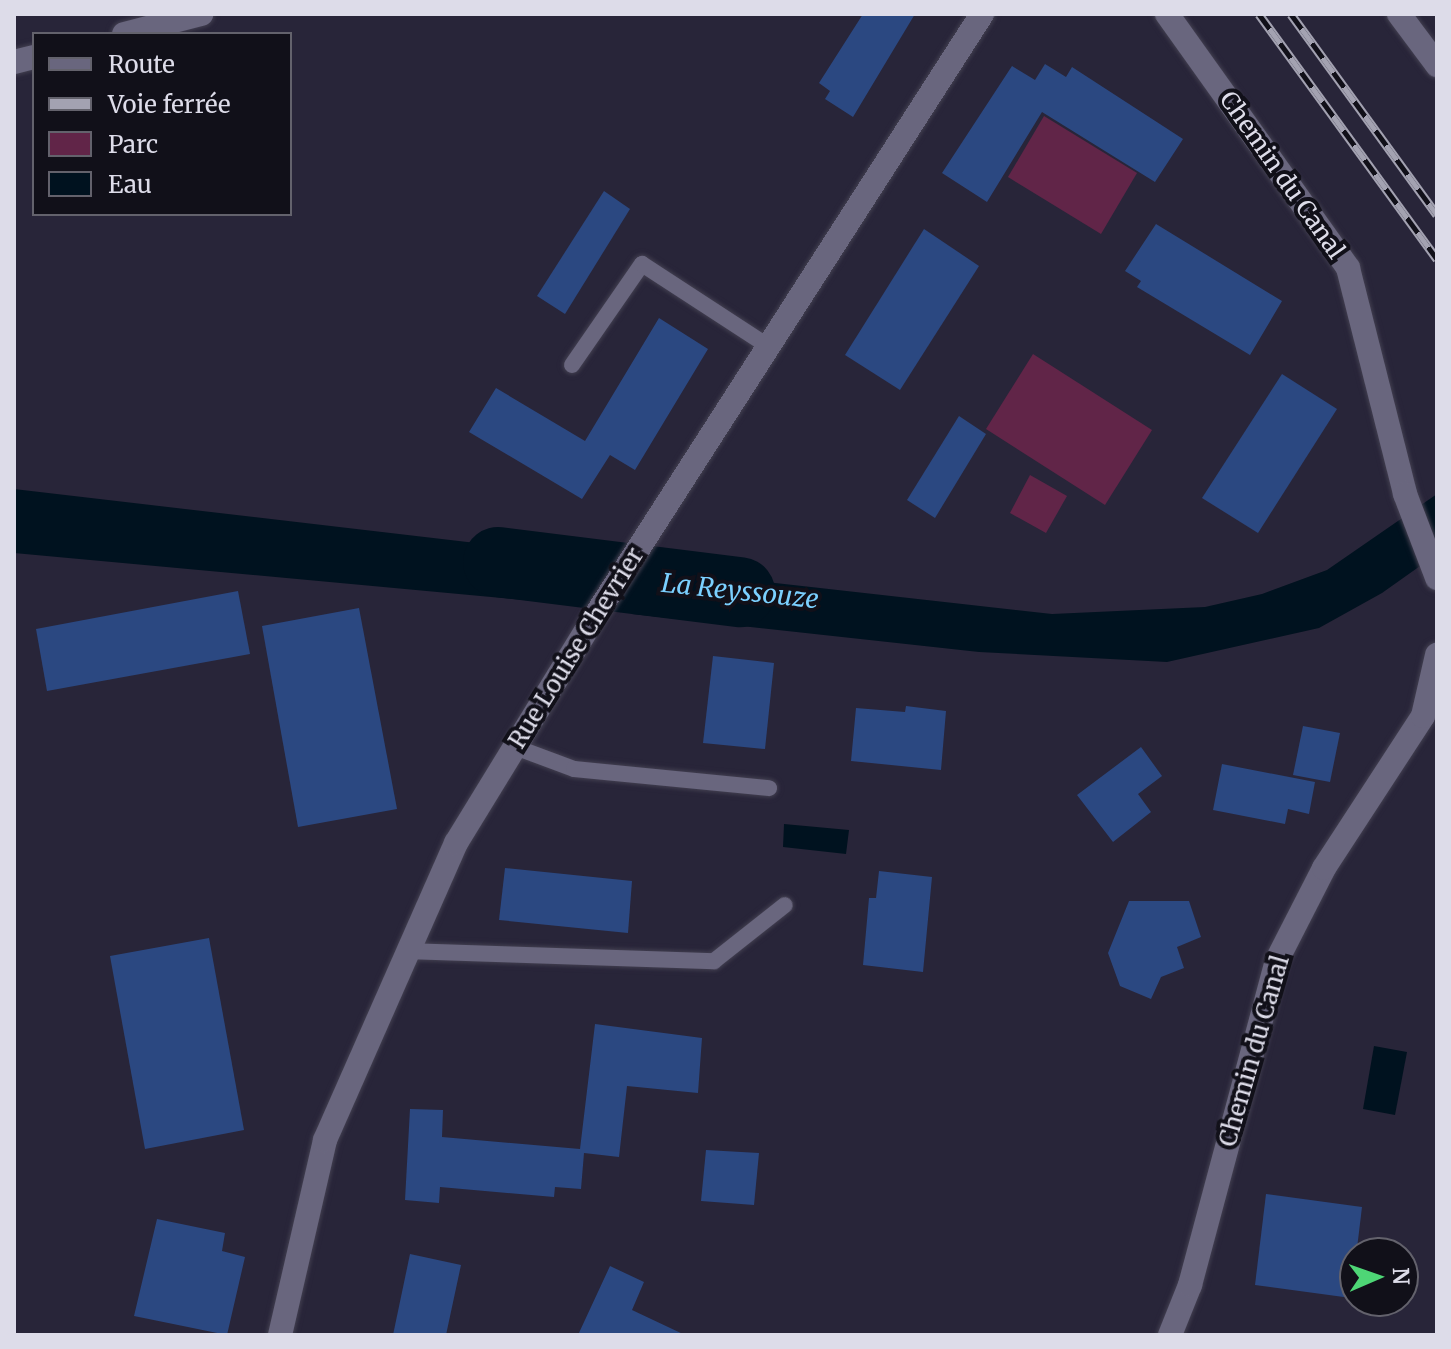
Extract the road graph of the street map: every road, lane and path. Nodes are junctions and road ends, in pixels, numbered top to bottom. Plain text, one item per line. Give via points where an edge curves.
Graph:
1 (201, 14) edge
2 (982, 14) edge
3 (1167, 14) edge
4 (1399, 14) edge
5 (132, 32) edge
6 (1437, 65) edge
7 (768, 346) junction
8 (572, 365) dead end
9 (1437, 578) edge
10 (1437, 655) edge
11 (515, 747) junction
12 (769, 788) dead end
13 (785, 905) dead end
14 (406, 951) junction
15 (280, 1335) edge
16 (1170, 1335) edge

1 - 5 street
2 - 7 street, Rue Louise Chevrier
3 - 9 street, Chemin du Canal via 1348,268 1405,494
4 - 6 street
7 - 8 lane via 642,264
7 - 11 street, Rue Louise Chevrier
10 - 16 street, Chemin du Canal via 1423,716 1324,868 1277,960 1190,1285
11 - 12 lane via 574,769
11 - 14 street, Rue Louise Chevrier via 456,843
13 - 14 lane via 714,961
14 - 15 street, Rue Louise Chevrier via 325,1140

